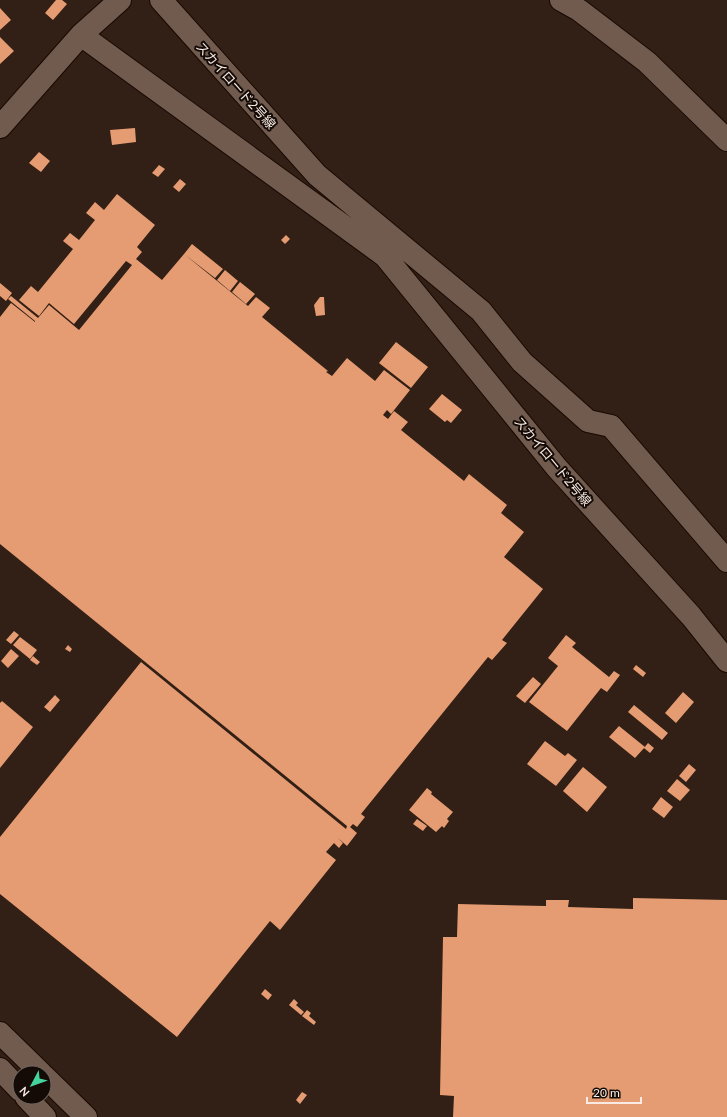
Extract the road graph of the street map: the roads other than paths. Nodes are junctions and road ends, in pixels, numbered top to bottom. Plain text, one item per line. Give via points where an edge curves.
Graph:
1 (120, 0) edge
2 (161, 0) edge
3 (561, 0) edge
4 (80, 35) junction
5 (0, 127) edge
6 (727, 140) edge
7 (727, 561) edge
8 (727, 661) edge
9 (0, 1033) edge
10 (33, 1065) edge
11 (0, 1069) edge
12 (12, 1082) edge
13 (52, 1084) edge
14 (34, 1105) edge
15 (45, 1117) edge
16 (86, 1117) edge

1 - 4 street
2 - 7 street, スカイロード2号線 via 312,170 481,311 522,362 588,421 611,426
3 - 6 street via 579,10 647,62
4 - 5 street
4 - 8 street, スカイロード2号線 via 385,256 557,468 691,616
9 - 10 street
11 - 12 street
13 - 16 street
14 - 15 street

